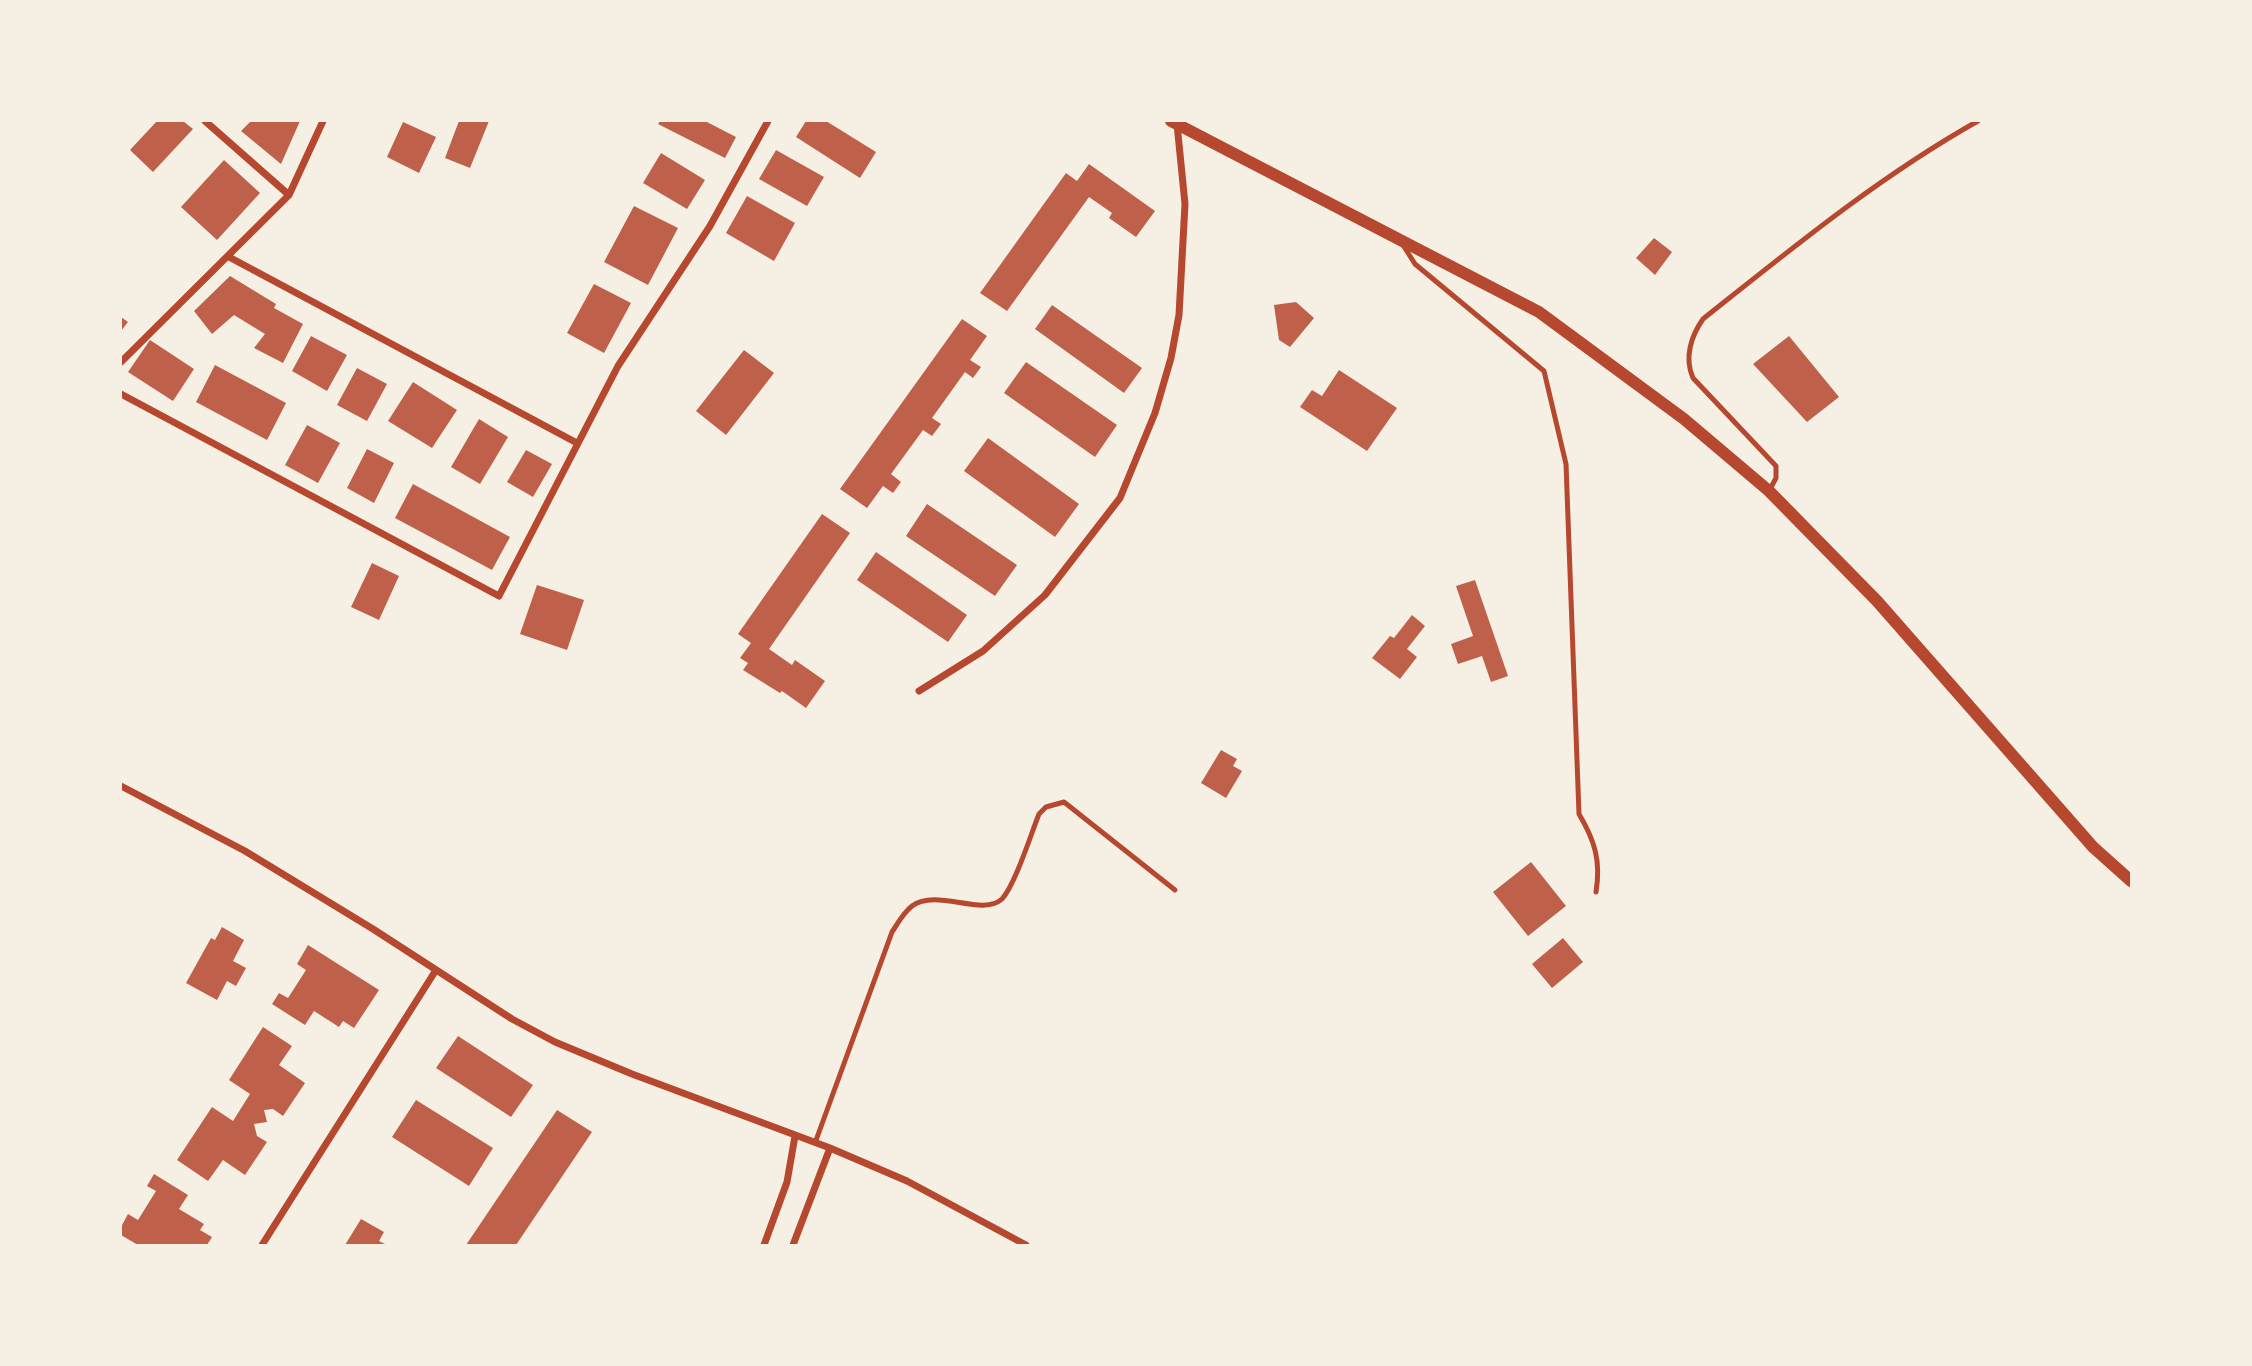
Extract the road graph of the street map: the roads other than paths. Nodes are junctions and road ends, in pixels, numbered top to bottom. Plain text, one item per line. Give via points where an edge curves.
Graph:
1 (205, 121) edge
2 (323, 121) edge
3 (768, 121) edge
4 (1978, 121) edge
5 (1174, 122) edge
6 (289, 195) junction
7 (1402, 243) junction
8 (229, 257) junction
9 (121, 362) edge
10 (121, 394) edge
11 (577, 443) junction
12 (1769, 491) junction
13 (919, 691) dead end
14 (121, 786) edge
15 (2131, 881) edge
16 (1175, 890) dead end
17 (1596, 892) dead end
18 (436, 970) junction
19 (795, 1136) junction
20 (815, 1143) junction
21 (830, 1148) junction
22 (262, 1245) edge
23 (764, 1245) edge
24 (793, 1245) edge
25 (1026, 1245) edge

1 - 6 street
2 - 6 street
3 - 11 street via 710,226 618,366
4 - 12 lane via 1799,243 1703,320 1693,334 1688,368 1776,466
5 - 7 street
5 - 13 street via 1185,204 1179,315 1154,413 1120,498 1045,595 983,651
6 - 8 street
7 - 12 street via 1539,312 1684,419
7 - 17 lane via 1415,264 1544,371 1566,464 1579,814 1592,835 1600,870
8 - 9 street
8 - 11 street
10 - 11 street via 499,596
12 - 15 street via 1877,601 2093,846
14 - 18 street via 245,852
16 - 20 lane via 1064,802 1046,807 1001,899 980,905 925,900 903,915 892,932
18 - 19 street via 555,1042
18 - 22 street
19 - 20 street
19 - 23 street via 787,1182
20 - 21 street
21 - 24 street
21 - 25 street via 907,1181

